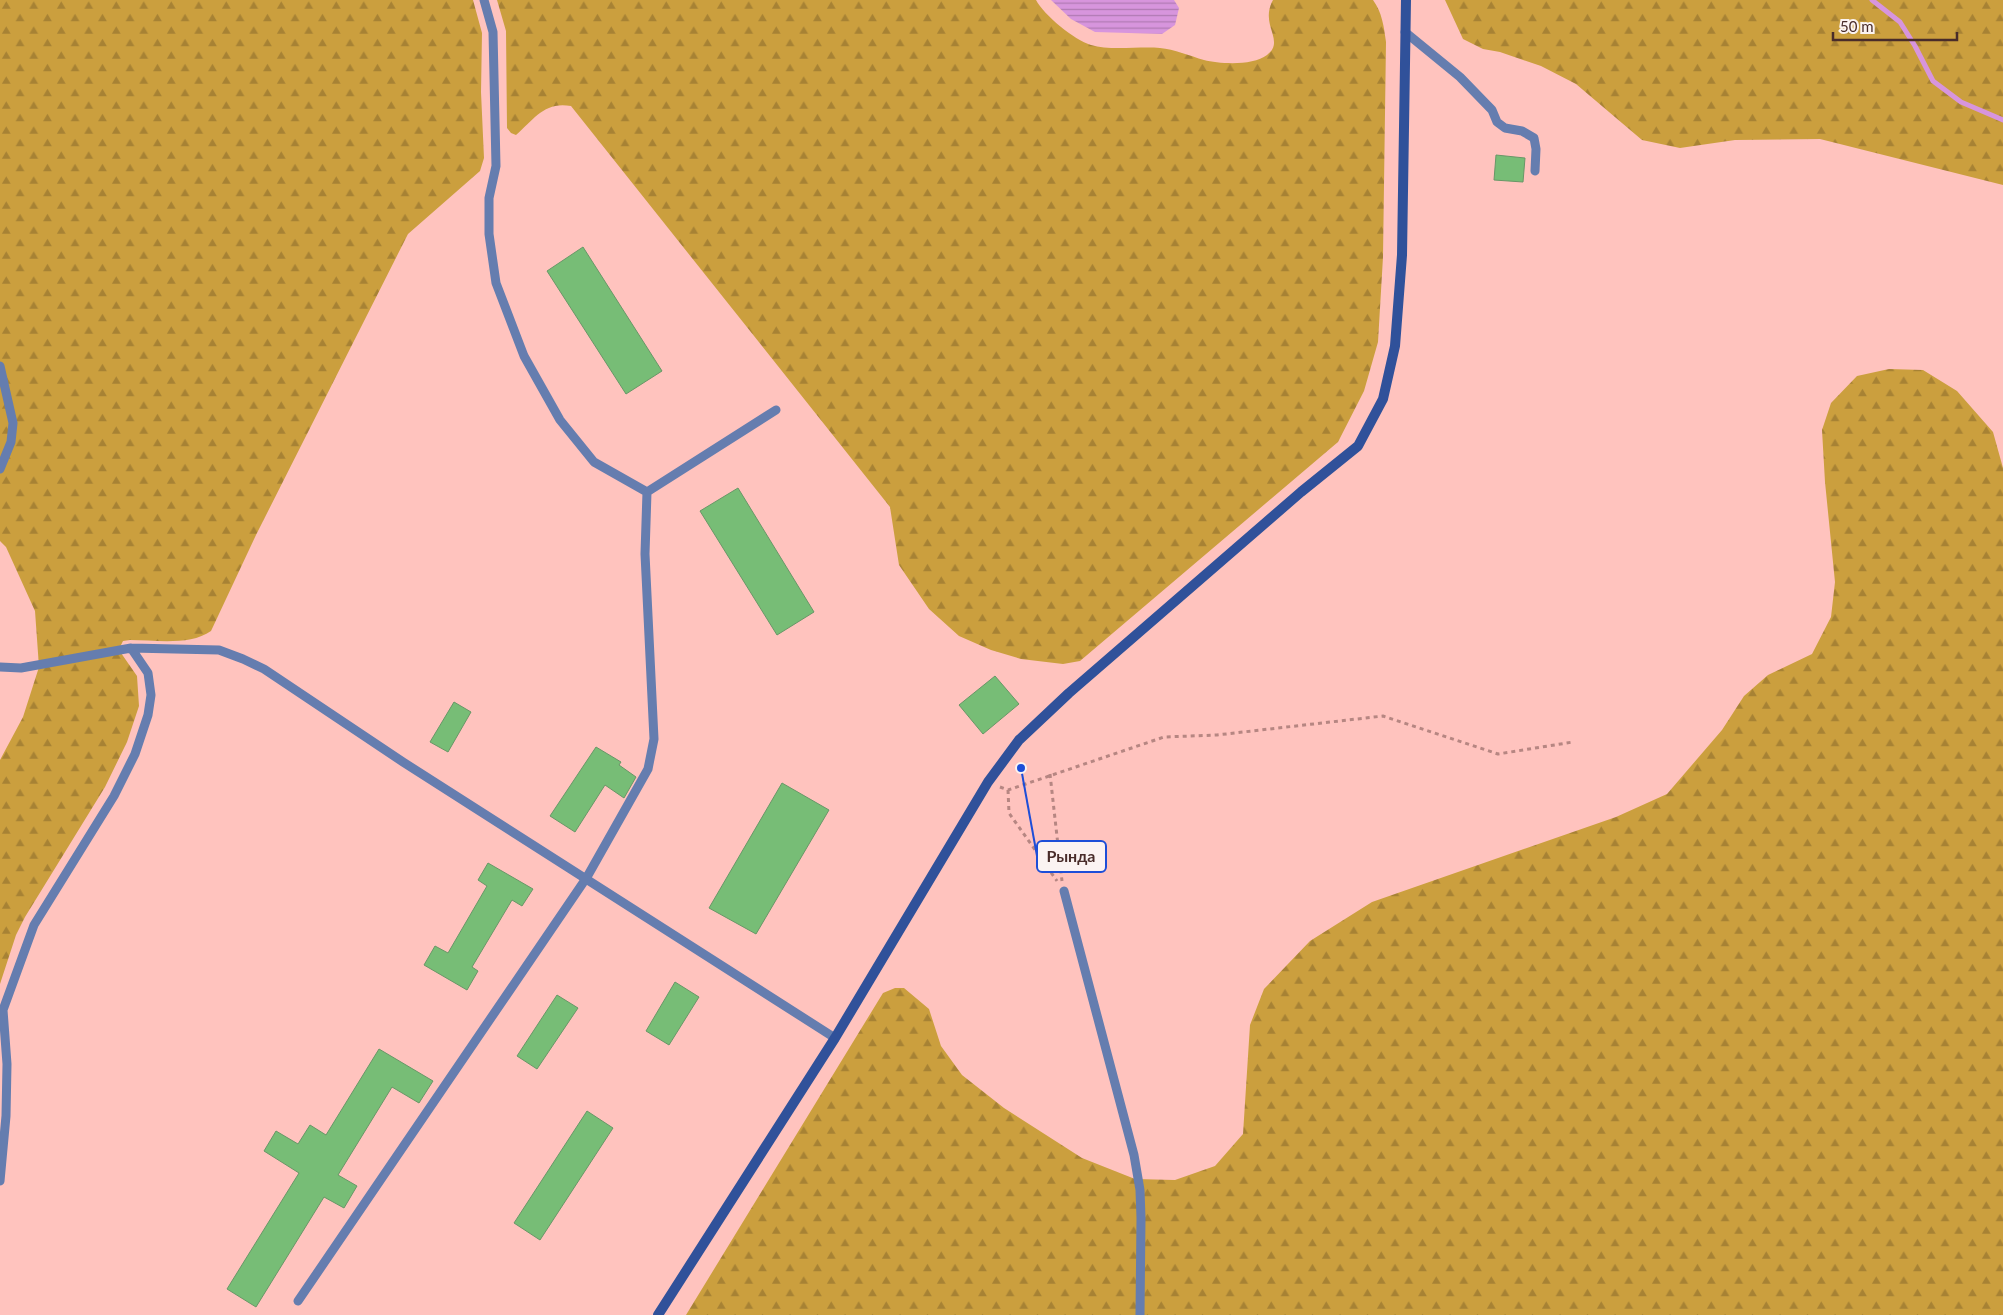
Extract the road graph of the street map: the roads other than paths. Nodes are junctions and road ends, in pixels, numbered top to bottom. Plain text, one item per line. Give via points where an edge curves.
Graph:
1 (484, 0) edge
2 (1406, 0) edge
3 (1405, 32) junction
4 (1535, 171) dead end
5 (0, 366) edge
6 (776, 410) dead end
7 (0, 469) edge
8 (646, 492) junction
9 (131, 648) junction
10 (0, 666) edge
11 (588, 877) junction
12 (1064, 890) road end
13 (835, 1038) junction
14 (0, 1181) edge
15 (298, 1301) dead end
16 (658, 1315) edge
17 (1140, 1315) edge

1 - 8 lane via 493,32 496,166 489,198 489,225 496,283 524,356 560,420 594,462
2 - 3 main road
3 - 4 lane via 1460,77 1492,110 1496,122 1534,138
3 - 13 main road via 1402,255 1395,346 1383,400 1358,446 1069,693 1019,740 988,782
5 - 7 lane via 13,423 11,442
6 - 8 lane
8 - 11 lane via 645,554 654,738 648,769
9 - 10 lane via 21,668
9 - 11 lane via 219,650 243,659
9 - 14 lane via 148,673 152,695 148,716 114,796 34,925 3,1010 7,1064
11 - 13 lane
11 - 15 lane
12 - 17 lane via 1134,1155 1140,1190
13 - 16 main road

